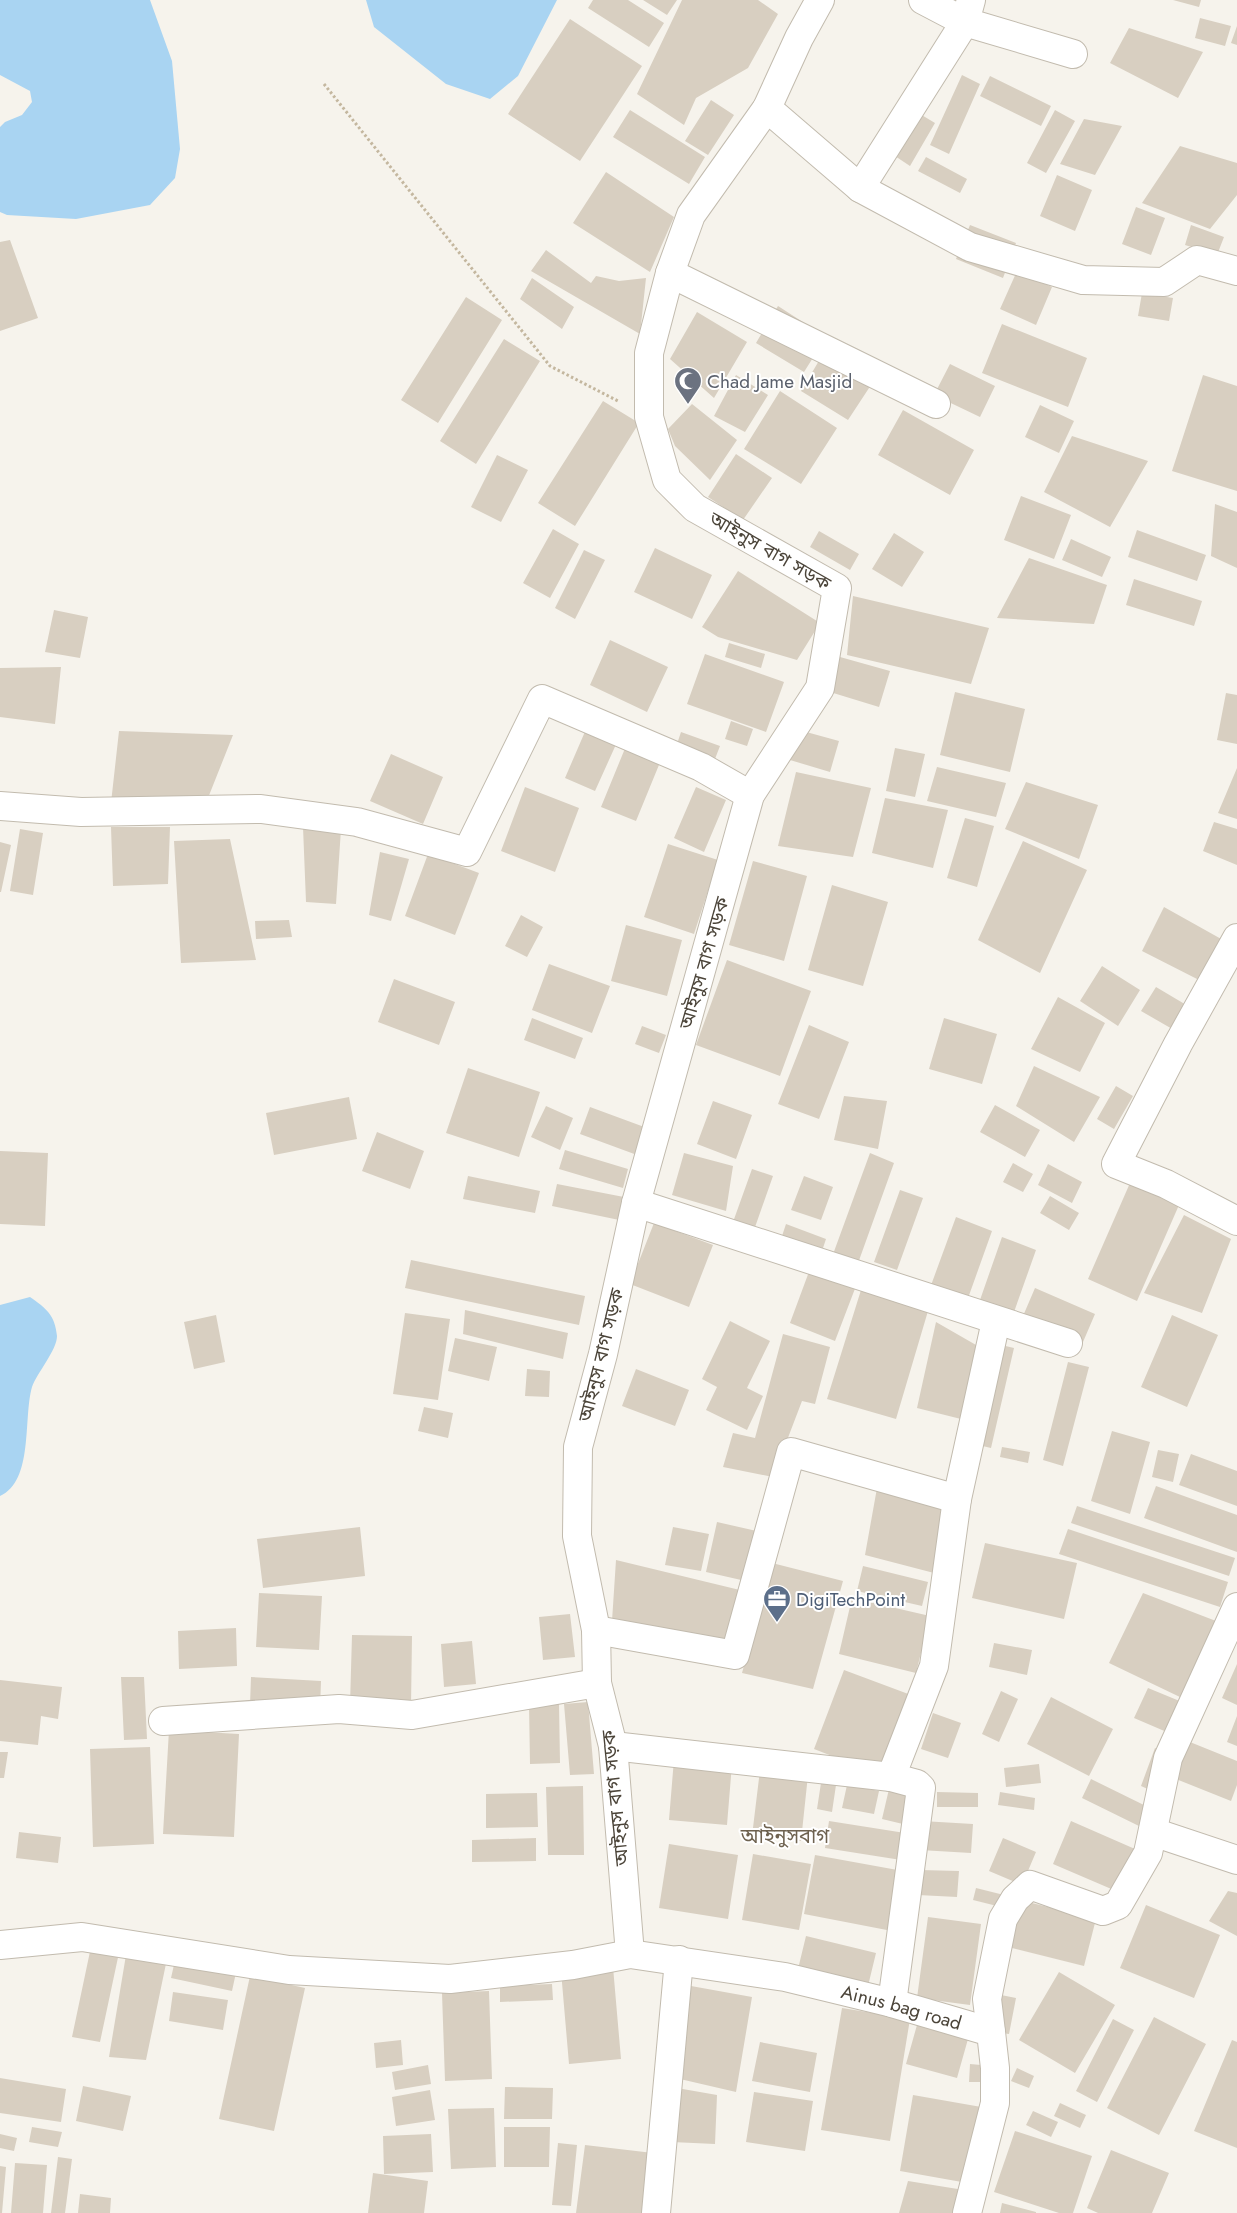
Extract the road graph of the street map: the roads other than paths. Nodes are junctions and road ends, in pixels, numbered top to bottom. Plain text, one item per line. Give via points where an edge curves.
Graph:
1 (820, 0) edge
2 (922, 0) edge
3 (968, 11) edge
4 (1073, 54) dead end
5 (767, 108) junction
6 (860, 188) junction
7 (1237, 271) edge
8 (670, 273) junction
9 (936, 404) dead end
10 (750, 795) junction
11 (0, 806) edge
12 (1237, 938) edge
13 (636, 1203) junction
14 (1237, 1221) edge
15 (996, 1321) junction
16 (1068, 1343) dead end
17 (958, 1499) junction
18 (1237, 1606) edge
19 (596, 1630) junction
20 (597, 1683) junction
21 (163, 1722) dead end
22 (613, 1746) junction
23 (892, 1777) junction
24 (1153, 1832) junction
25 (1237, 1860) edge
26 (0, 1945) edge
27 (630, 1954) junction
28 (679, 1960) junction
29 (892, 2003) junction
30 (990, 2032) junction
31 (656, 2213) edge
32 (966, 2213) edge

1 - 5 street, আইনুস বাগ সড়ক
2 - 3 street
3 - 4 street
3 - 6 street
5 - 6 street
5 - 8 street, আইনুস বাগ সড়ক via 691,215
6 - 7 street via 970,247 1083,280 1164,282 1197,260
8 - 9 street
8 - 10 street, আইনুস বাগ সড়ক via 648,353 649,417 667,480 695,508 837,588 820,688
10 - 11 street via 701,767 542,698 467,852 357,822 261,810 81,812
10 - 13 street, আইনুস বাগ সড়ক
12 - 14 street via 1116,1164 1166,1184
13 - 15 street
13 - 19 street, আইনুস বাগ সড়ক via 603,1354 578,1447 576,1536
15 - 16 street
15 - 17 street
17 - 19 street via 791,1452 735,1655
17 - 23 street via 934,1666
18 - 24 street via 1168,1758
19 - 20 street, আইনুস বাগ সড়ক
20 - 21 street via 412,1715 338,1709
20 - 22 street, আইনুস বাগ সড়ক
22 - 23 street
22 - 27 street, আইনুস বাগ সড়ক
23 - 29 street via 921,1788
24 - 25 street
24 - 30 street via 1148,1853 1118,1904 1103,1911 1030,1885 1015,1899 1003,1919 987,2000
26 - 27 street, Ainus bag road via 82,1937 289,1970 450,1979 573,1965
27 - 28 street, Ainus bag road
28 - 29 street, Ainus bag road via 784,1977
28 - 31 street
29 - 30 street, Ainus bag road
30 - 32 street via 995,2104

